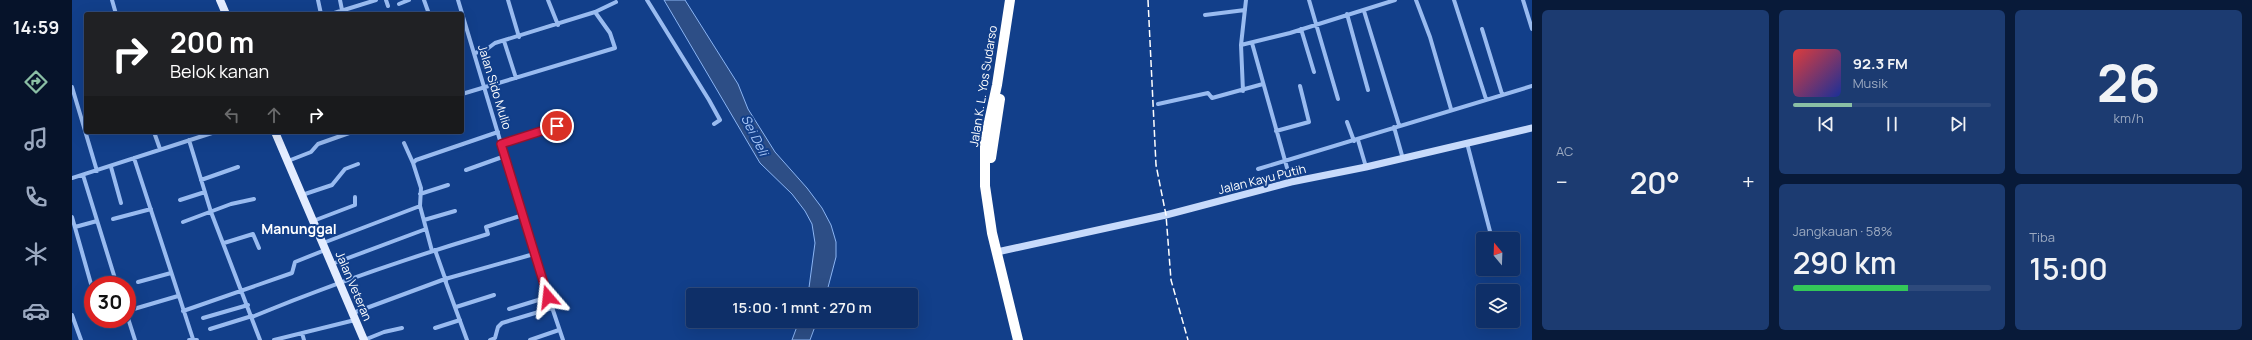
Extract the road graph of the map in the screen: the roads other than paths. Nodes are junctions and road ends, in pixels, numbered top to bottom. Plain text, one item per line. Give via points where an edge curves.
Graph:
1 (112, 0) edge
2 (220, 0) edge
3 (318, 0) edge
4 (340, 0) edge
5 (376, 0) edge
6 (386, 0) edge
7 (409, 0) edge
8 (424, 0) edge
9 (458, 0) edge
10 (508, 0) edge
11 (548, 0) edge
12 (647, 0) edge
13 (1010, 0) edge
14 (1014, 0) edge
15 (1246, 0) edge
16 (1309, 0) edge
17 (1395, 0) edge
18 (1416, 0) edge
19 (1454, 0) edge
20 (1523, 0) edge
21 (616, 2) dead end
22 (399, 4) dead end
23 (388, 6) dead end
24 (342, 10) junction
25 (1245, 10) junction
26 (1364, 11) junction
27 (115, 12) edge
28 (225, 12) edge
29 (321, 12) edge
30 (336, 12) edge
31 (428, 12) edge
32 (462, 12) edge
33 (595, 12) junction
34 (1348, 14) junction
35 (1205, 15) dead end
36 (464, 20) edge
37 (558, 24) junction
38 (1316, 24) junction
39 (1301, 29) junction
40 (1532, 29) edge
41 (1482, 30) dead end
42 (519, 37) junction
43 (504, 41) junction
44 (1252, 43) junction
45 (1241, 45) junction
46 (474, 53) junction
47 (1314, 72) dead end
48 (516, 78) junction
49 (1263, 84) junction
50 (1300, 86) dead end
51 (1532, 86) edge
52 (485, 87) junction
53 (72, 88) edge
54 (1368, 90) dead end
55 (1243, 91) junction
56 (464, 93) edge
57 (1502, 94) junction
58 (1338, 99) dead end
59 (1486, 99) junction
60 (74, 103) edge
61 (1158, 104) dead end
62 (1451, 110) junction
63 (1347, 122) dead end
64 (714, 124) dead end
65 (1399, 125) junction
66 (557, 126) dead end
67 (1394, 127) junction
68 (1532, 128) edge
69 (1276, 131) junction
70 (498, 132) junction
71 (84, 133) edge
72 (84, 134) edge
73 (155, 134) edge
74 (208, 134) edge
75 (276, 134) edge
76 (346, 134) edge
77 (189, 140) junction
78 (1356, 140) junction
79 (404, 143) dead end
80 (1467, 143) junction
81 (501, 144) junction
82 (160, 149) junction
83 (505, 156) junction
84 (134, 158) junction
85 (1403, 158) junction
86 (288, 161) junction
87 (413, 162) junction
88 (1285, 162) junction
89 (358, 164) dead end
90 (111, 167) junction
91 (238, 167) dead end
92 (1366, 167) junction
93 (1258, 169) dead end
94 (466, 170) dead end
95 (97, 171) junction
96 (83, 175) junction
97 (72, 178) edge
98 (201, 180) junction
99 (1290, 182) junction
100 (448, 185) dead end
101 (205, 192) junction
102 (420, 194) junction
103 (302, 196) junction
104 (355, 197) dead end
105 (254, 199) dead end
106 (180, 200) dead end
107 (121, 203) dead end
108 (420, 206) junction
109 (151, 209) junction
110 (455, 211) dead end
111 (212, 212) junction
112 (523, 215) junction
113 (72, 218) edge
114 (113, 219) dead end
115 (424, 220) junction
116 (97, 221) junction
117 (313, 221) junction
118 (183, 222) dead end
119 (74, 227) junction
120 (426, 229) junction
121 (1490, 232) edge
122 (224, 243) junction
123 (324, 247) junction
124 (259, 248) dead end
125 (433, 250) junction
126 (999, 251) junction
127 (534, 254) junction
128 (332, 264) junction
129 (171, 272) junction
130 (89, 276) edge
131 (114, 276) edge
132 (445, 280) junction
133 (138, 282) dead end
134 (340, 283) junction
135 (242, 290) junction
136 (494, 295) dead end
137 (178, 296) junction
138 (548, 297) junction
139 (248, 305) junction
140 (456, 307) junction
141 (136, 308) edge
142 (552, 308) junction
143 (509, 309) dead end
144 (183, 311) junction
145 (72, 315) edge
146 (252, 317) junction
147 (354, 317) junction
148 (204, 318) dead end
149 (460, 320) junction
150 (131, 328) edge
151 (210, 328) dead end
152 (402, 328) dead end
153 (435, 328) dead end
154 (559, 330) junction
155 (302, 333) junction
156 (81, 340) edge
157 (135, 340) edge
158 (193, 340) edge
159 (260, 340) edge
160 (274, 340) edge
161 (304, 340) edge
162 (364, 340) edge
163 (467, 340) edge
164 (490, 340) edge
165 (530, 340) edge
166 (563, 340) edge
167 (1018, 340) edge
168 (1025, 340) edge

1 - 27 street
2 - 28 main road
3 - 29 street
4 - 24 street
5 - 24 street
6 - 23 street
7 - 22 street
8 - 31 street
9 - 32 street, Jalan Sido Mulio
10 - 42 street
11 - 37 street
12 - 64 street via 720,120
13 - 126 highway, Jalan K. L. Yos Sudarso via 997,85 985,140 985,186
14 - 126 highway, Jalan K. L. Yos Sudarso via 990,166
15 - 25 street
16 - 38 street
17 - 26 street
18 - 62 street via 1430,37
19 - 59 street
20 - 40 street
21 - 33 street
24 - 30 street
25 - 35 street
25 - 45 street
26 - 34 street
26 - 65 street
33 - 37 street
33 - 48 street via 610,33 615,48
34 - 38 street
34 - 54 street
36 - 46 street, Jalan Sido Mulio
37 - 42 street
38 - 39 street
38 - 58 street
39 - 44 street
39 - 47 street
41 - 57 street
42 - 43 street
43 - 46 street
43 - 48 street
44 - 45 street
44 - 49 street
45 - 55 street
46 - 52 street, Jalan Sido Mulio
48 - 52 street
49 - 55 street
49 - 69 street
50 - 69 street via 1309,122
51 - 57 street
52 - 56 street
52 - 70 street, Jalan Sido Mulio
53 - 60 street
55 - 61 street via 1212,98 1208,93
57 - 59 street
59 - 62 street
60 - 71 street
62 - 65 street
63 - 78 street
65 - 67 street
66 - 81 street
67 - 78 street
67 - 85 street
68 - 80 street, Jalan Kayu Putih
69 - 88 street
70 - 81 street, Jalan Sido Mulio
70 - 87 street
72 - 95 street
73 - 82 street
74 - 77 street
75 - 86 main road, Jalan Veteran
76 - 86 street via 318,144 311,152
77 - 82 street
77 - 98 street
78 - 88 street
78 - 92 street
79 - 87 street
80 - 85 street, Jalan Kayu Putih
80 - 121 street
81 - 83 street, Jalan Sido Mulio
82 - 84 street
83 - 94 street
83 - 112 street, Jalan Sido Mulio
84 - 90 street
84 - 109 street
85 - 92 street, Jalan Kayu Putih
86 - 103 main road, Jalan Veteran
87 - 102 street via 421,188
88 - 93 street
88 - 99 street
89 - 103 street via 345,169 332,185
90 - 95 street
90 - 107 street
91 - 98 street
92 - 99 street, Jalan Kayu Putih
95 - 96 street
96 - 97 street
96 - 116 street
98 - 101 street
99 - 126 street, Jalan Kayu Putih via 1166,215
100 - 102 street
101 - 106 street
101 - 111 street
102 - 108 street
103 - 117 main road, Jalan Veteran
104 - 117 street via 356,205
105 - 111 street
108 - 115 street
108 - 123 street
109 - 114 street
109 - 129 street
110 - 115 street
111 - 118 street
111 - 122 street
112 - 125 street via 486,227 488,234
112 - 127 street, Jalan Sido Mulio
113 - 119 street
115 - 120 street
116 - 119 street
116 - 131 street
117 - 123 main road, Jalan Veteran
119 - 130 street
120 - 125 street
120 - 128 street
122 - 124 street via 253,234
122 - 135 street
123 - 128 main road, Jalan Veteran
123 - 135 street via 296,261 292,273
125 - 132 street
125 - 134 street
126 - 167 highway, Jalan K. L. Yos Sudarso
126 - 168 highway, Jalan K. L. Yos Sudarso
127 - 132 street
127 - 138 street, Jalan Sido Mulio
128 - 134 main road, Jalan Veteran
129 - 133 street
129 - 137 street
132 - 140 street
132 - 147 street
134 - 146 street
134 - 147 main road, Jalan Veteran
135 - 139 street
135 - 144 street
136 - 140 street
137 - 141 street
137 - 144 street
138 - 142 street, Jalan Sido Mulio
138 - 143 street
139 - 146 street
139 - 148 street
140 - 149 street
142 - 154 street, Jalan Sido Mulio
142 - 164 street via 502,323 495,338
144 - 158 street
145 - 156 street
146 - 151 street
146 - 159 street
147 - 155 street
147 - 162 main road, Jalan Veteran
149 - 153 street
149 - 163 street
150 - 157 street
152 - 162 street
154 - 165 street
154 - 166 street, Jalan Sido Mulio
155 - 160 street
155 - 161 street

